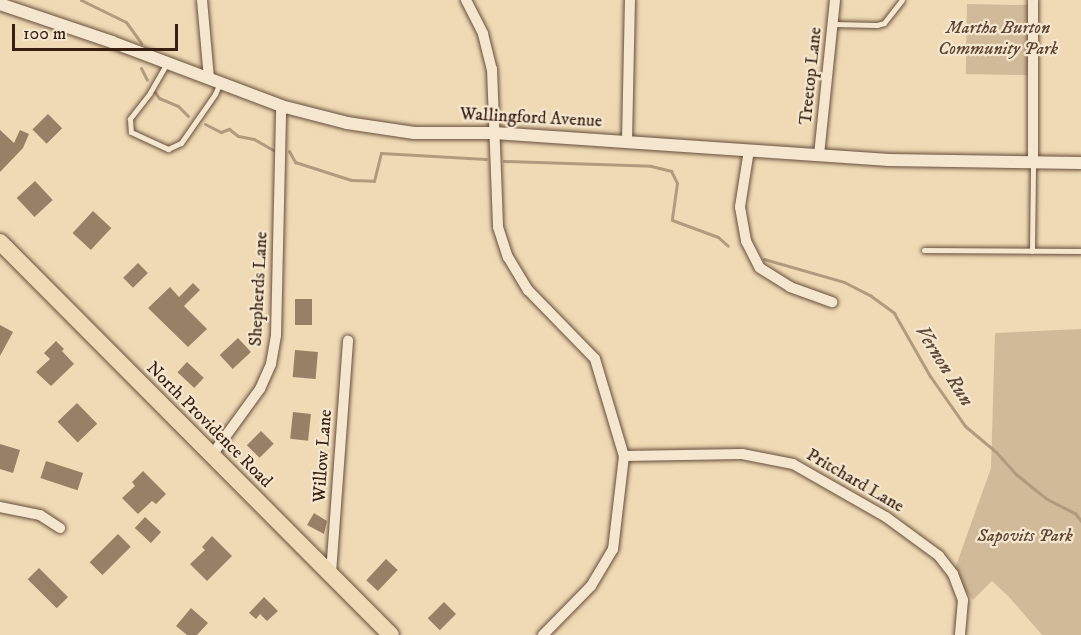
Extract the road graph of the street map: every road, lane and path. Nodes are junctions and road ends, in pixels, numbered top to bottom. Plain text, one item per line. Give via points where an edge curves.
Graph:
1 (202, 0) edge
2 (466, 0) edge
3 (630, 0) edge
4 (835, 0) edge
5 (902, 0) edge
6 (1033, 0) edge
7 (0, 4) edge
8 (833, 24) junction
9 (166, 63) junction
10 (214, 81) junction
11 (280, 106) junction
12 (494, 133) junction
13 (627, 141) junction
14 (749, 150) junction
15 (819, 155) junction
16 (1033, 163) junction
17 (1081, 163) edge
18 (0, 242) edge
19 (924, 250) dead end
20 (1032, 251) junction
21 (1081, 251) edge
22 (832, 302) dead end
23 (348, 341) dead end
24 (212, 455) junction
25 (624, 456) junction
26 (0, 507) edge
27 (60, 528) dead end
28 (331, 573) junction
29 (391, 635) edge
30 (543, 635) edge
31 (960, 635) edge

1 - 10 street
2 - 12 street via 483,34 492,69
3 - 13 street
4 - 8 street, Treetop Lane
5 - 8 lane via 884,23
6 - 16 street
7 - 9 street, Wallingford Avenue
8 - 15 street, Treetop Lane
9 - 10 street, Wallingford Avenue
9 - 10 lane via 130,119 131,132 168,149 181,143
10 - 11 street, Wallingford Avenue
11 - 12 street, Wallingford Avenue via 347,123 414,133
11 - 24 street, Shepherds Lane via 276,335 271,364 260,389
12 - 13 street, Wallingford Avenue
12 - 25 street via 498,227 508,257 528,290 595,359
13 - 14 street, Wallingford Avenue
14 - 15 street, Wallingford Avenue
14 - 22 street via 740,207 746,241 760,268 790,287
15 - 16 street, Wallingford Avenue
16 - 17 street, Wallingford Avenue
16 - 20 lane
18 - 24 main road, North Providence Road
19 - 20 lane
20 - 21 lane
23 - 28 street, Willow Lane
24 - 28 main road, North Providence Road
25 - 30 street via 613,549 591,586
25 - 31 street, Pritchard Lane via 742,454 793,464 886,517 939,556 953,574 963,600
26 - 27 street via 40,515
28 - 29 main road, North Providence Road

